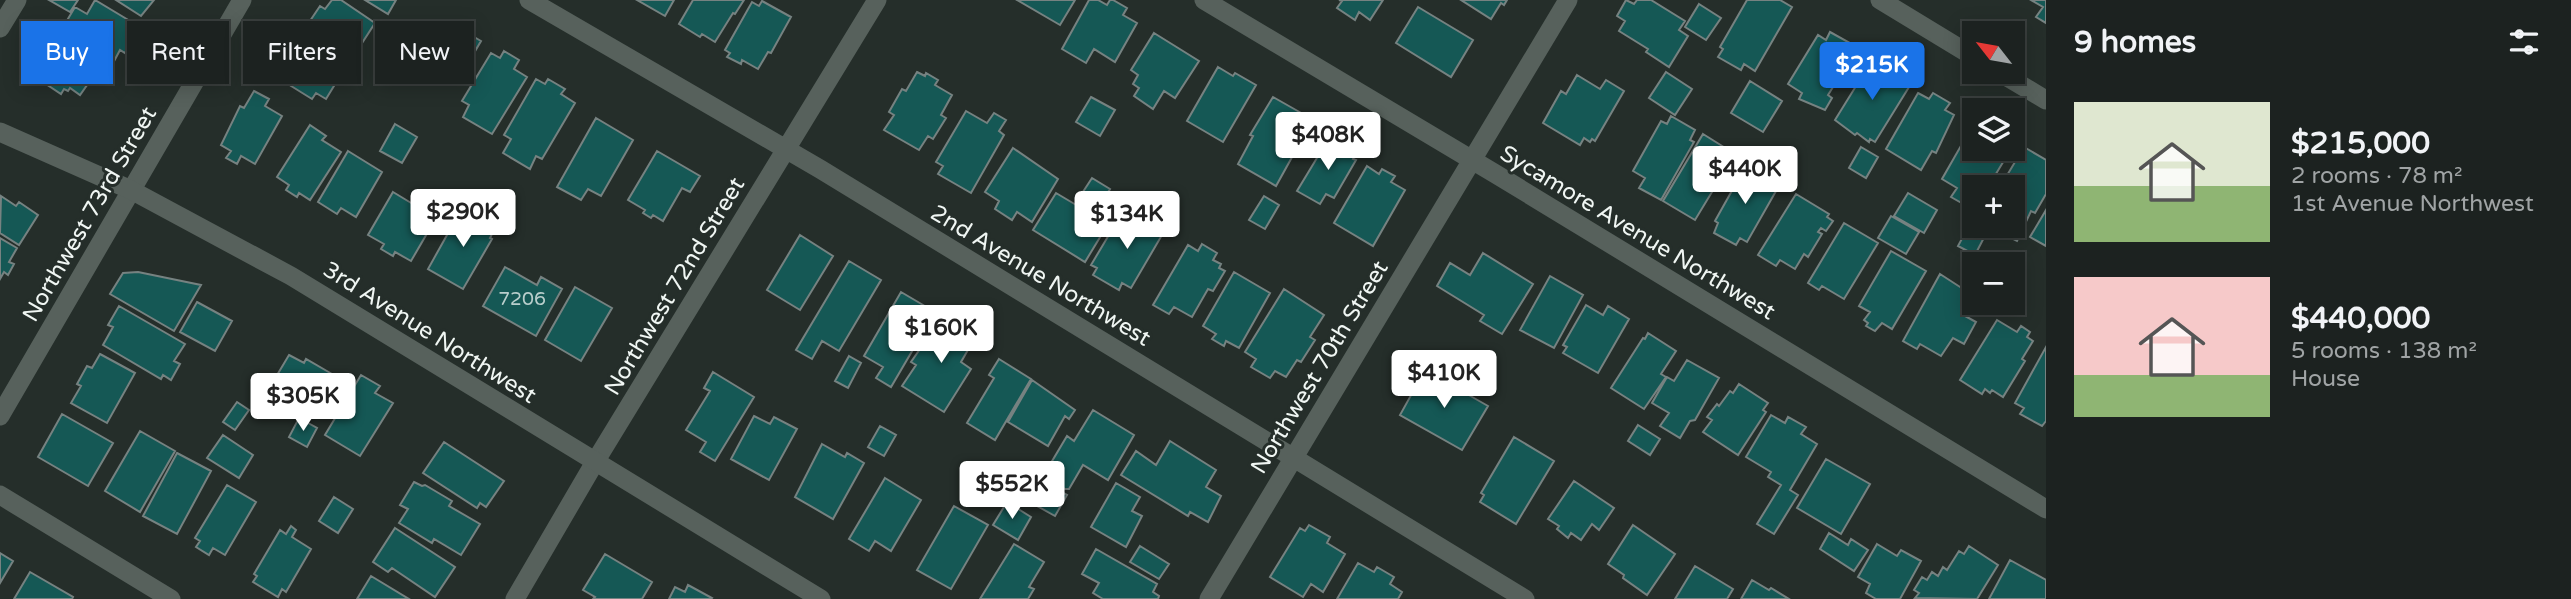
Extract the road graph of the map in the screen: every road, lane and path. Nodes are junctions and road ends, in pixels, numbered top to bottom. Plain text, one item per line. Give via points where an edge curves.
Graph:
1 (17, 0) edge
2 (242, 0) edge
3 (528, 0) edge
4 (877, 0) edge
5 (1204, 0) edge
6 (1568, 0) edge
7 (1880, 0) edge
8 (0, 28) edge
9 (1962, 50) edge
10 (2019, 84) edge
11 (2046, 100) edge
12 (0, 132) edge
13 (787, 149) junction
14 (1473, 161) junction
15 (131, 190) junction
16 (0, 416) edge
17 (1293, 457) junction
18 (595, 462) junction
19 (0, 495) edge
20 (2046, 509) edge
21 (171, 599) edge
22 (515, 599) edge
23 (821, 599) edge
24 (1209, 599) edge
25 (1525, 599) edge

1 - 8 street
2 - 15 street, Northwest 73rd Street
3 - 13 street, 2nd Avenue Northwest
4 - 13 street, Northwest 72nd Street
5 - 14 street, Sycamore Avenue Northwest
6 - 14 street, Northwest 70th Street
7 - 9 street
10 - 11 street
12 - 15 street, 3rd Avenue Northwest
13 - 17 street, 2nd Avenue Northwest
13 - 18 street, Northwest 72nd Street
14 - 17 street, Northwest 70th Street
14 - 20 street, Sycamore Avenue Northwest
15 - 16 street, Northwest 73rd Street
15 - 18 street, 3rd Avenue Northwest via 291,276
17 - 24 street, Northwest 70th Street
17 - 25 street, 2nd Avenue Northwest
18 - 22 street, Northwest 72nd Street
18 - 23 street, 3rd Avenue Northwest
19 - 21 street

